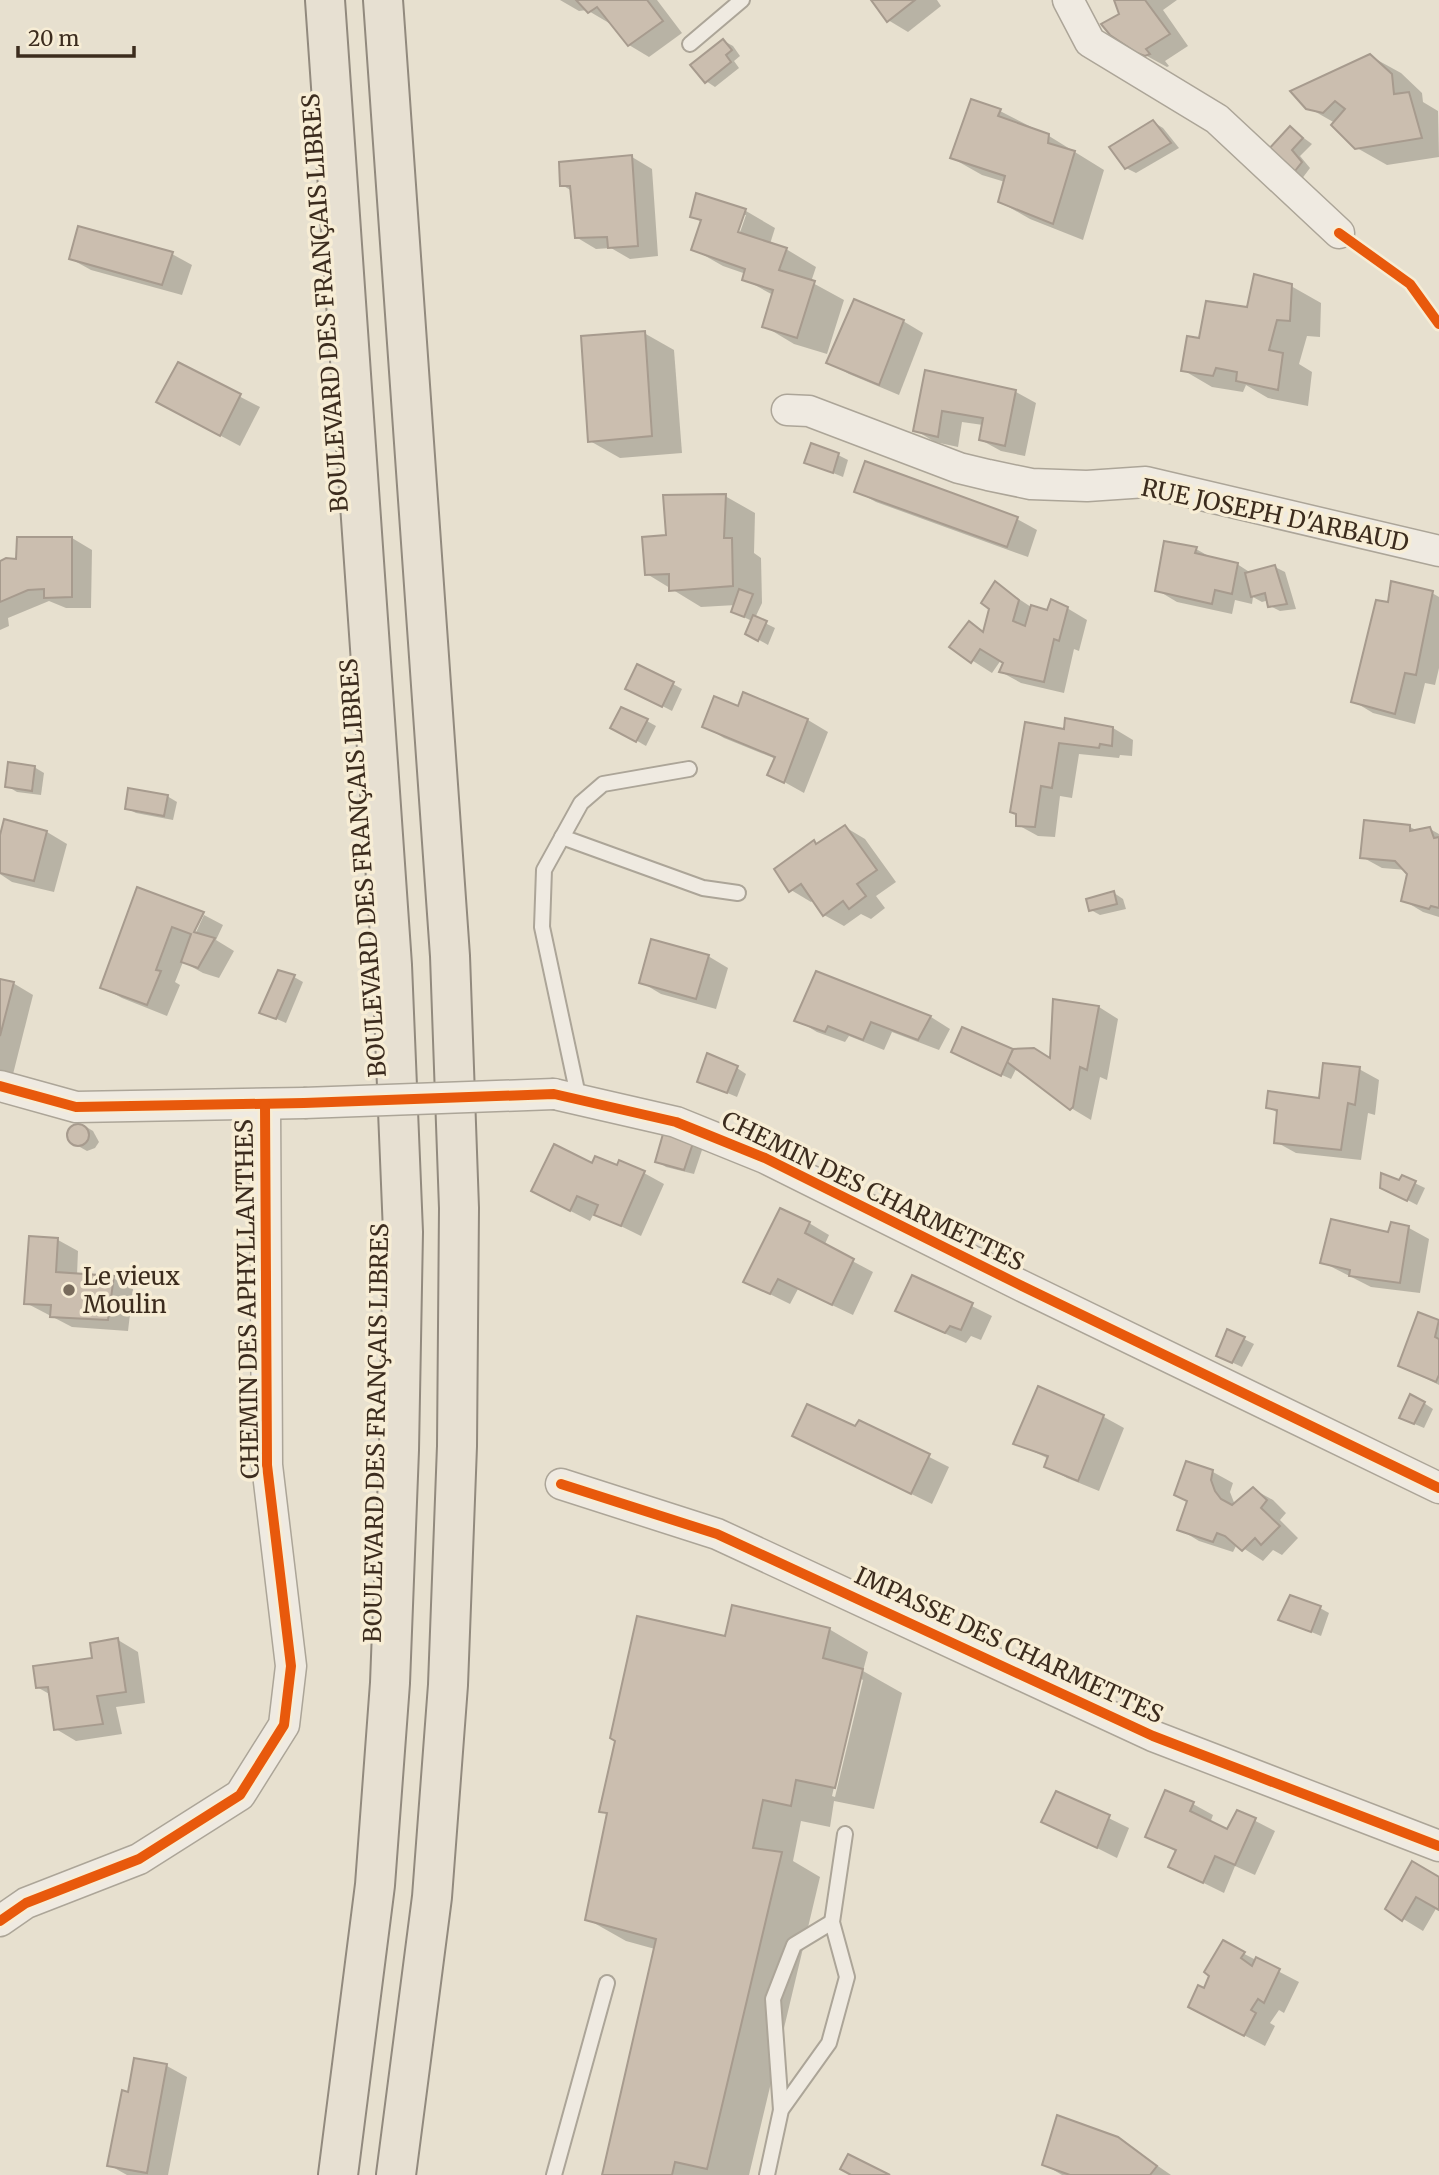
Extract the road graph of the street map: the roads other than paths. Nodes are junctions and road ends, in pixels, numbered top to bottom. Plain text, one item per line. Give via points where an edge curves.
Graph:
1 (325, 0) edge
2 (383, 0) edge
3 (742, 0) edge
4 (1068, 0) edge
5 (690, 44) dead end
6 (1339, 233) dead end
7 (787, 410) dead end
8 (1439, 551) edge
9 (690, 769) dead end
10 (562, 837) junction
11 (738, 893) dead end
12 (0, 1086) edge
13 (566, 1097) junction
14 (265, 1104) junction
15 (562, 1484) dead end
16 (1439, 1488) edge
17 (845, 1834) dead end
18 (1439, 1846) edge
19 (0, 1921) edge
20 (832, 1922) junction
21 (607, 1983) dead end
22 (781, 2110) junction
23 (338, 2175) edge
24 (396, 2175) edge
25 (554, 2175) edge
26 (767, 2175) edge

1 - 23 main road, BOULEVARD DES FRANÇAIS LIBRES via 392,965 403,1232 390,1683 375,1885
2 - 24 main road via 450,956 459,1208 448,1685 432,1897
3 - 5 lane
4 - 6 street via 1090,42 1217,119
7 - 8 street, RUE JOSEPH D'ARBAUD via 809,411 988,475 1031,484 1146,482
9 - 10 lane via 603,784 581,803
10 - 11 lane via 703,888
10 - 13 lane via 544,870 542,927
12 - 14 street, CHEMIN DES CHARMETTES via 76,1107
13 - 14 street, CHEMIN DES CHARMETTES, bridge
13 - 16 street, CHEMIN DES CHARMETTES via 676,1122 765,1158
14 - 19 street, CHEMIN DES APHYLLANTHES via 267,1465 291,1666 284,1725 240,1795 139,1859 26,1903
15 - 18 street, IMPASSE DES CHARMETTES via 717,1534 1153,1736
17 - 20 lane
20 - 22 lane via 847,1977 829,2043
20 - 22 lane via 794,1945 773,1998
21 - 25 lane
22 - 26 lane

